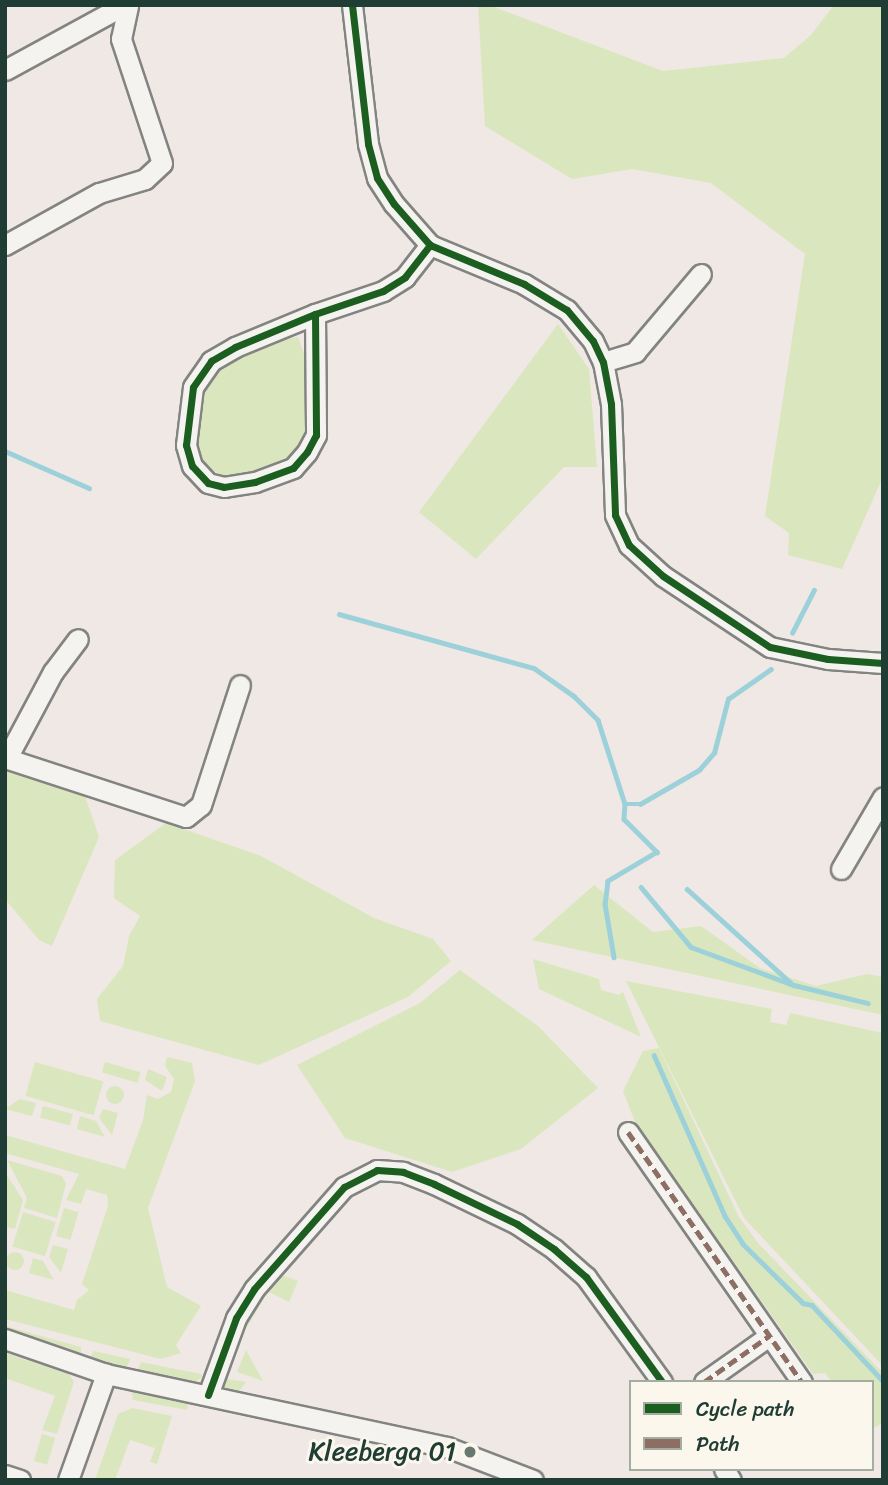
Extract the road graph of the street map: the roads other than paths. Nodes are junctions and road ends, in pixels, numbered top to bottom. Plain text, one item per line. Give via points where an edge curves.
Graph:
1 (126, 5) edge
2 (352, 5) edge
3 (5, 70) edge
4 (5, 245) edge
5 (430, 245) junction
6 (701, 274) dead end
7 (315, 314) junction
8 (603, 362) junction
9 (78, 639) dead end
10 (883, 663) edge
11 (240, 685) dead end
12 (6, 758) edge
13 (883, 797) edge
14 (841, 869) dead end
15 (628, 1132) dead end
16 (769, 1336) junction
17 (5, 1339) edge
18 (106, 1374) junction
19 (661, 1380) edge
20 (708, 1380) edge
21 (801, 1380) edge
22 (208, 1395) junction
23 (5, 1475) edge
24 (20, 1480) edge
25 (68, 1480) edge
26 (533, 1480) edge

1 - 3 street
1 - 4 street via 121,39 162,163 145,179 99,193
2 - 5 street via 368,144 377,178
5 - 7 street via 405,277 383,291
5 - 8 street via 523,284 567,310 593,341
6 - 8 street via 635,352
7 - 7 street via 316,435 307,452 293,468 255,482 208,483 192,466 186,445 193,387 211,361
8 - 10 street via 611,404 615,515 629,545 663,576 771,647 828,659
9 - 12 street via 53,672
11 - 12 street via 201,805 186,817
13 - 14 street
15 - 16 street
16 - 20 street
16 - 21 street
17 - 18 street
18 - 22 street
18 - 25 street
19 - 22 street via 586,1278 554,1248 517,1224 434,1184 403,1172 377,1170 344,1187 254,1289 236,1318
22 - 26 street via 447,1447
23 - 24 street

